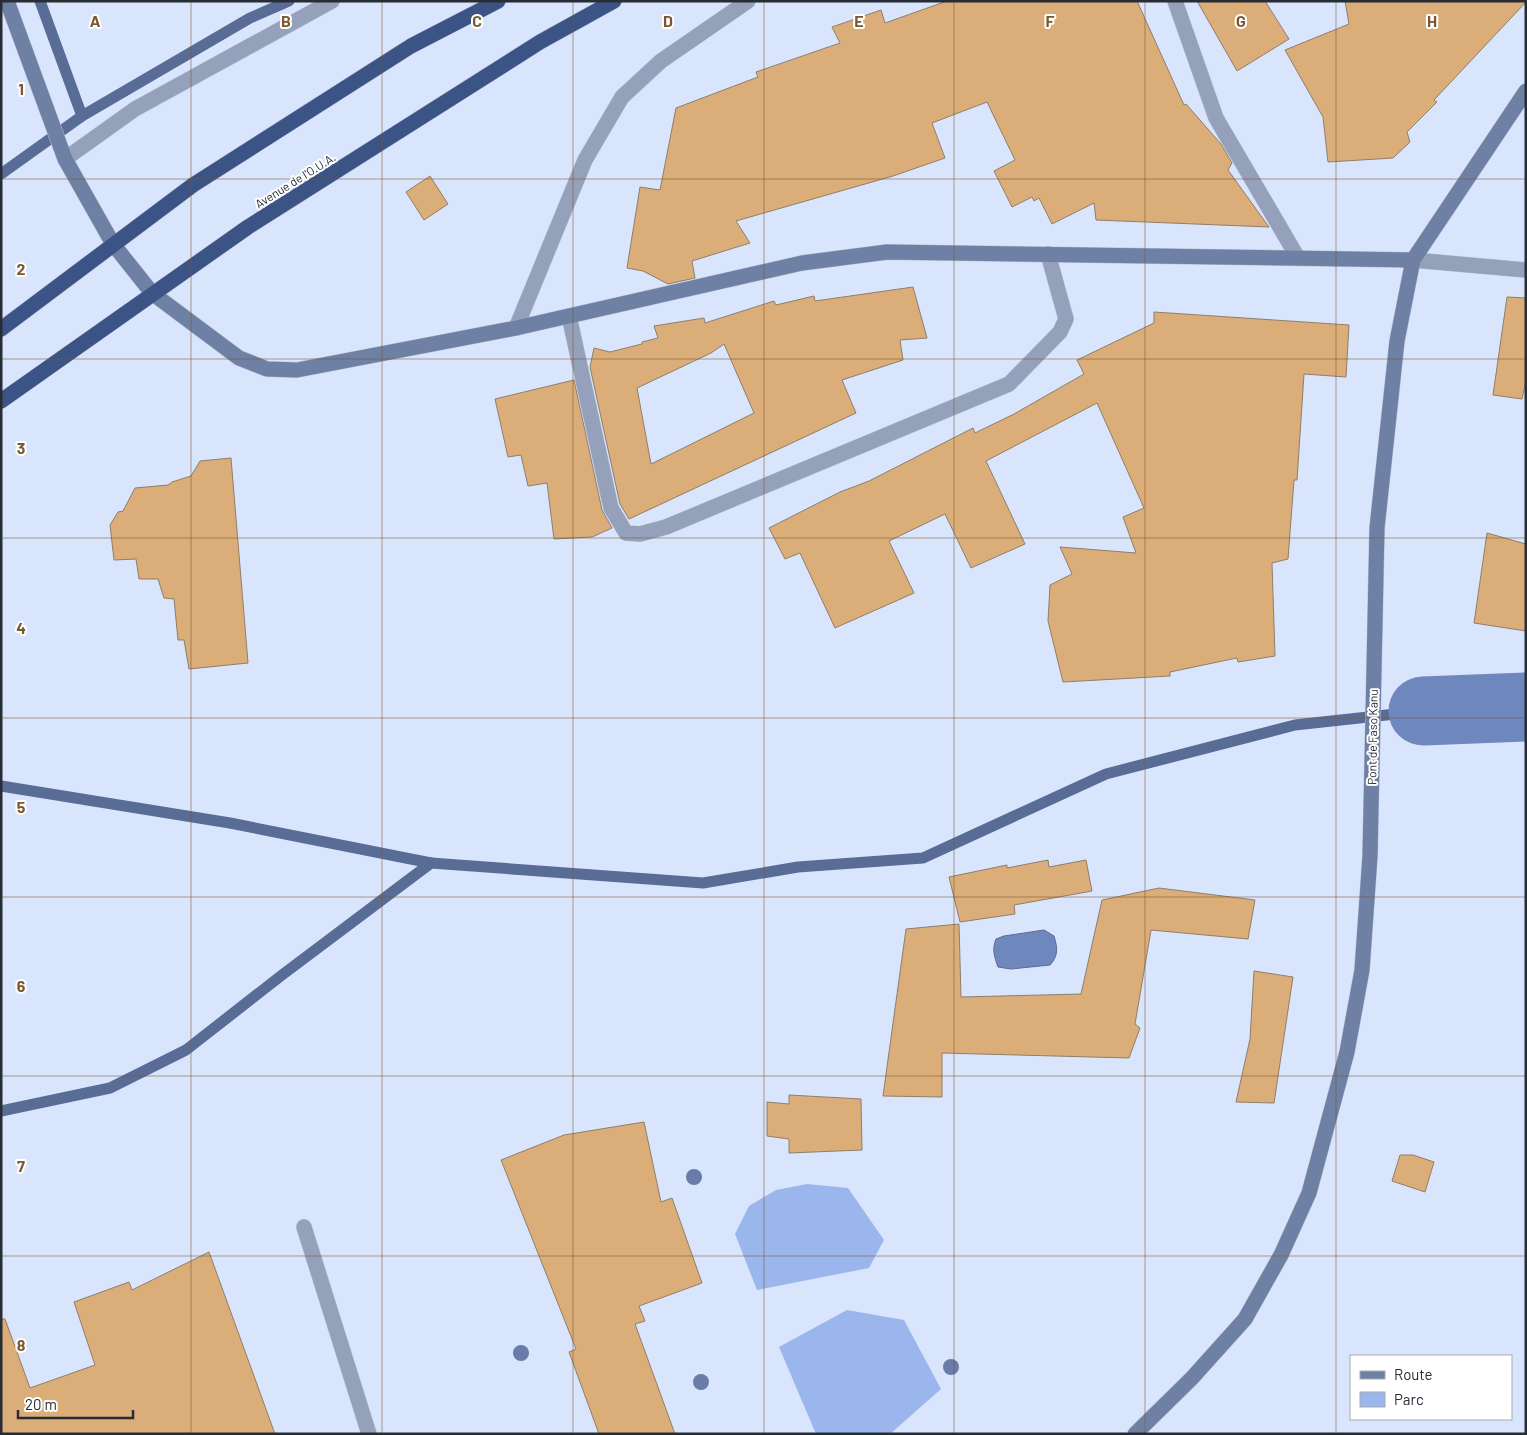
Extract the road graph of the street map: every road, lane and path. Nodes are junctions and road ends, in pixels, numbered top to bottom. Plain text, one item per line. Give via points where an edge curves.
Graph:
1 (7, 1) edge
2 (332, 1) edge
3 (498, 1) edge
4 (614, 1) edge
5 (748, 1) edge
6 (1175, 1) edge
7 (1526, 91) edge
8 (66, 159) junction
9 (113, 244) junction
10 (1048, 254) junction
11 (1298, 258) junction
12 (1413, 260) junction
13 (1526, 270) edge
14 (152, 293) junction
15 (569, 316) junction
16 (516, 328) junction
17 (1, 329) edge
18 (1, 401) edge
19 (304, 1228) dead end
20 (369, 1434) edge
21 (1135, 1434) edge

1 - 8 street
2 - 8 street via 135,109
3 - 9 highway via 411,46 193,185
4 - 14 highway, Avenue de l'O.U.A. via 540,42 248,227
5 - 16 street via 661,61 622,97 585,160
6 - 11 street via 1216,118
7 - 12 street
8 - 9 street
9 - 14 street
9 - 17 highway
10 - 11 street
10 - 15 street via 887,252 821,260
10 - 15 street via 1066,319 1060,332 1009,384 640,534 626,533 611,508
11 - 12 street
12 - 13 street
12 - 21 street, Pont de Faso Kanu via 1396,341 1377,528 1370,856 1362,970 1347,1052 1310,1193 1281,1255 1245,1319
14 - 16 street via 239,358 268,369 297,370
14 - 18 highway, Avenue de l'O.U.A.
15 - 16 street
19 - 20 street

